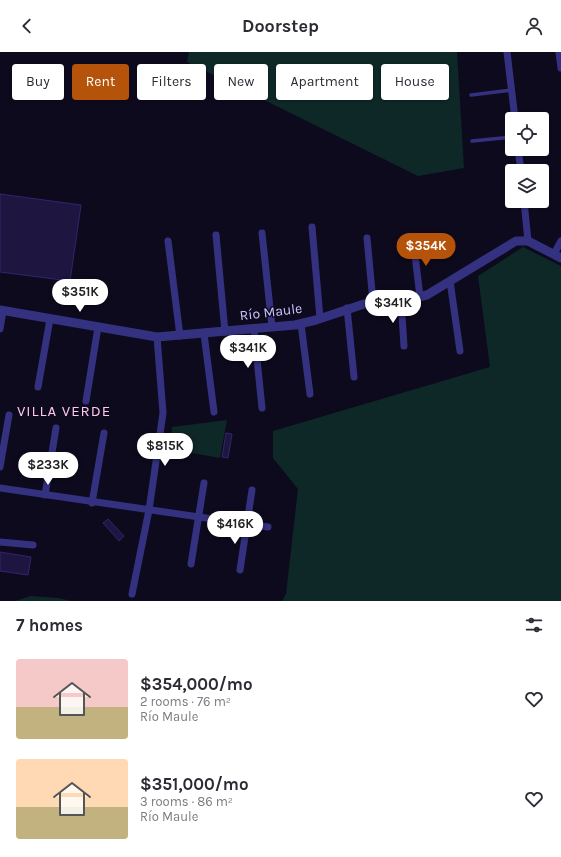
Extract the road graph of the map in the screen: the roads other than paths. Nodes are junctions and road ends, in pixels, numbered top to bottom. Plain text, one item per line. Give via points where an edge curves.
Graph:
1 (507, 52) edge
2 (559, 52) edge
3 (561, 68) edge
4 (512, 90) junction
5 (471, 95) dead end
6 (514, 112) edge
7 (505, 138) edge
8 (472, 141) dead end
9 (525, 208) edge
10 (312, 227) dead end
11 (262, 233) dead end
12 (216, 235) dead end
13 (367, 238) dead end
14 (413, 238) dead end
15 (168, 241) dead end
16 (528, 241) junction
17 (561, 241) edge
18 (557, 256) edge
19 (450, 281) junction
20 (420, 297) junction
21 (401, 300) junction
22 (373, 302) junction
23 (346, 308) junction
24 (2, 311) edge
25 (320, 318) junction
26 (50, 319) junction
27 (301, 324) junction
28 (98, 327) junction
29 (272, 327) junction
30 (0, 329) edge
31 (254, 329) junction
32 (225, 332) junction
33 (204, 334) junction
34 (180, 336) junction
35 (157, 337) junction
36 (404, 346) dead end
37 (460, 351) dead end
38 (354, 377) dead end
39 (38, 387) dead end
40 (310, 394) dead end
41 (86, 400) dead end
42 (262, 408) dead end
43 (214, 412) dead end
44 (8, 415) dead end
45 (56, 428) dead end
46 (104, 433) dead end
47 (0, 467) edge
48 (204, 483) dead end
49 (0, 488) edge
50 (252, 490) dead end
51 (45, 495) junction
52 (92, 503) junction
53 (149, 510) junction
54 (199, 518) junction
55 (248, 524) junction
56 (268, 527) dead end
57 (0, 542) edge
58 (33, 545) dead end
59 (192, 564) dead end
60 (240, 570) dead end
61 (132, 594) dead end

1 - 4 street
2 - 3 street
4 - 5 lane
4 - 6 street
7 - 8 lane
9 - 16 street
10 - 25 street
11 - 29 street
12 - 32 street
13 - 22 street
14 - 20 street
15 - 34 street
16 - 18 street
16 - 19 street, Río Maule via 516,241
17 - 18 street
19 - 20 street, Río Maule
19 - 37 street
20 - 21 street, Río Maule
21 - 22 street, Río Maule
21 - 36 street
22 - 23 street, Río Maule
23 - 25 street, Río Maule
23 - 38 street
24 - 26 street, Río Maule
24 - 30 street
25 - 27 street, Río Maule
26 - 28 street, Río Maule
26 - 39 street
27 - 29 street, Río Maule
27 - 40 street
28 - 35 street, Río Maule
28 - 41 street
29 - 31 street, Río Maule
31 - 32 street, Río Maule
31 - 42 street
32 - 33 street, Río Maule
33 - 34 street, Río Maule
33 - 43 street
34 - 35 street, Río Maule
35 - 53 street via 163,413
44 - 47 street
45 - 51 street
46 - 52 street
48 - 54 street
49 - 51 street
50 - 55 street
51 - 52 street
52 - 53 street
53 - 54 street
53 - 61 street
54 - 55 street
54 - 59 street
55 - 56 street
55 - 60 street
57 - 58 street

